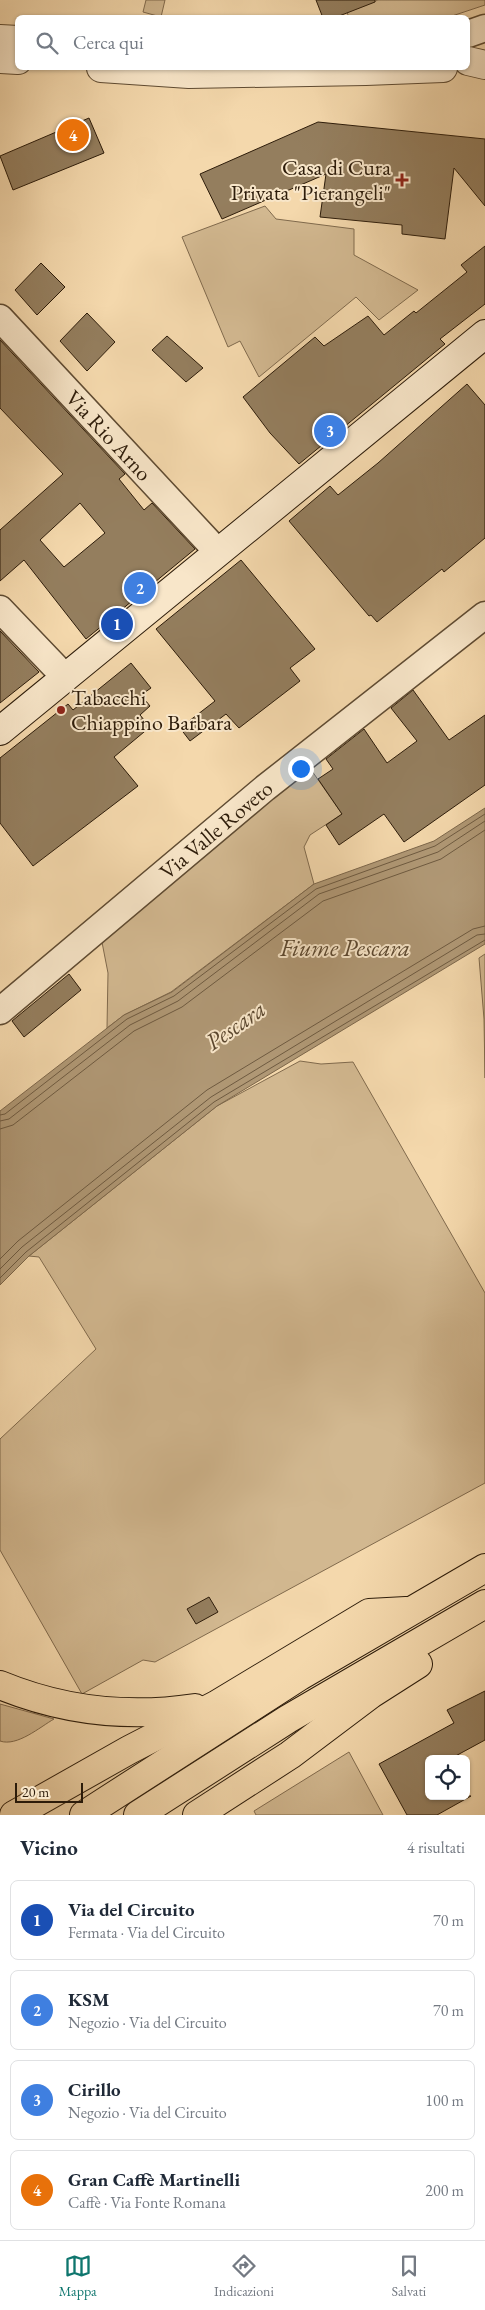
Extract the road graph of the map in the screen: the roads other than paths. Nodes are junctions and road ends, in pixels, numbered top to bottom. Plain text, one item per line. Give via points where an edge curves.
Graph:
1 (485, 28) edge
2 (470, 33) edge
3 (0, 39) edge
4 (15, 40) edge
5 (0, 59) edge
6 (15, 60) edge
7 (130, 70) edge
8 (392, 70) edge
9 (0, 318) edge
10 (485, 334) edge
11 (217, 551) junction
12 (0, 609) edge
13 (485, 615) edge
14 (65, 677) junction
15 (0, 730) edge
16 (0, 1012) edge
17 (485, 1568) edge
18 (485, 1604) edge
19 (413, 1610) junction
20 (458, 1620) junction
21 (0, 1685) edge
22 (216, 1705) junction
23 (24, 1809) edge
24 (84, 1815) edge
25 (138, 1815) edge
26 (197, 1815) edge

1 - 2 street
3 - 4 main road
5 - 6 main road
7 - 8 main road via 189,74
9 - 11 street, Via Rio Arno
10 - 11 main road
11 - 14 main road
12 - 14 street
13 - 16 street, Via Valle Roveto via 259,793
14 - 15 main road
17 - 19 highway
18 - 20 highway
19 - 22 highway via 369,1613
19 - 24 highway via 300,1676
20 - 25 highway via 288,1719
20 - 26 highway via 441,1649 371,1694 290,1755
21 - 22 highway via 77,1708 149,1714
22 - 23 highway

